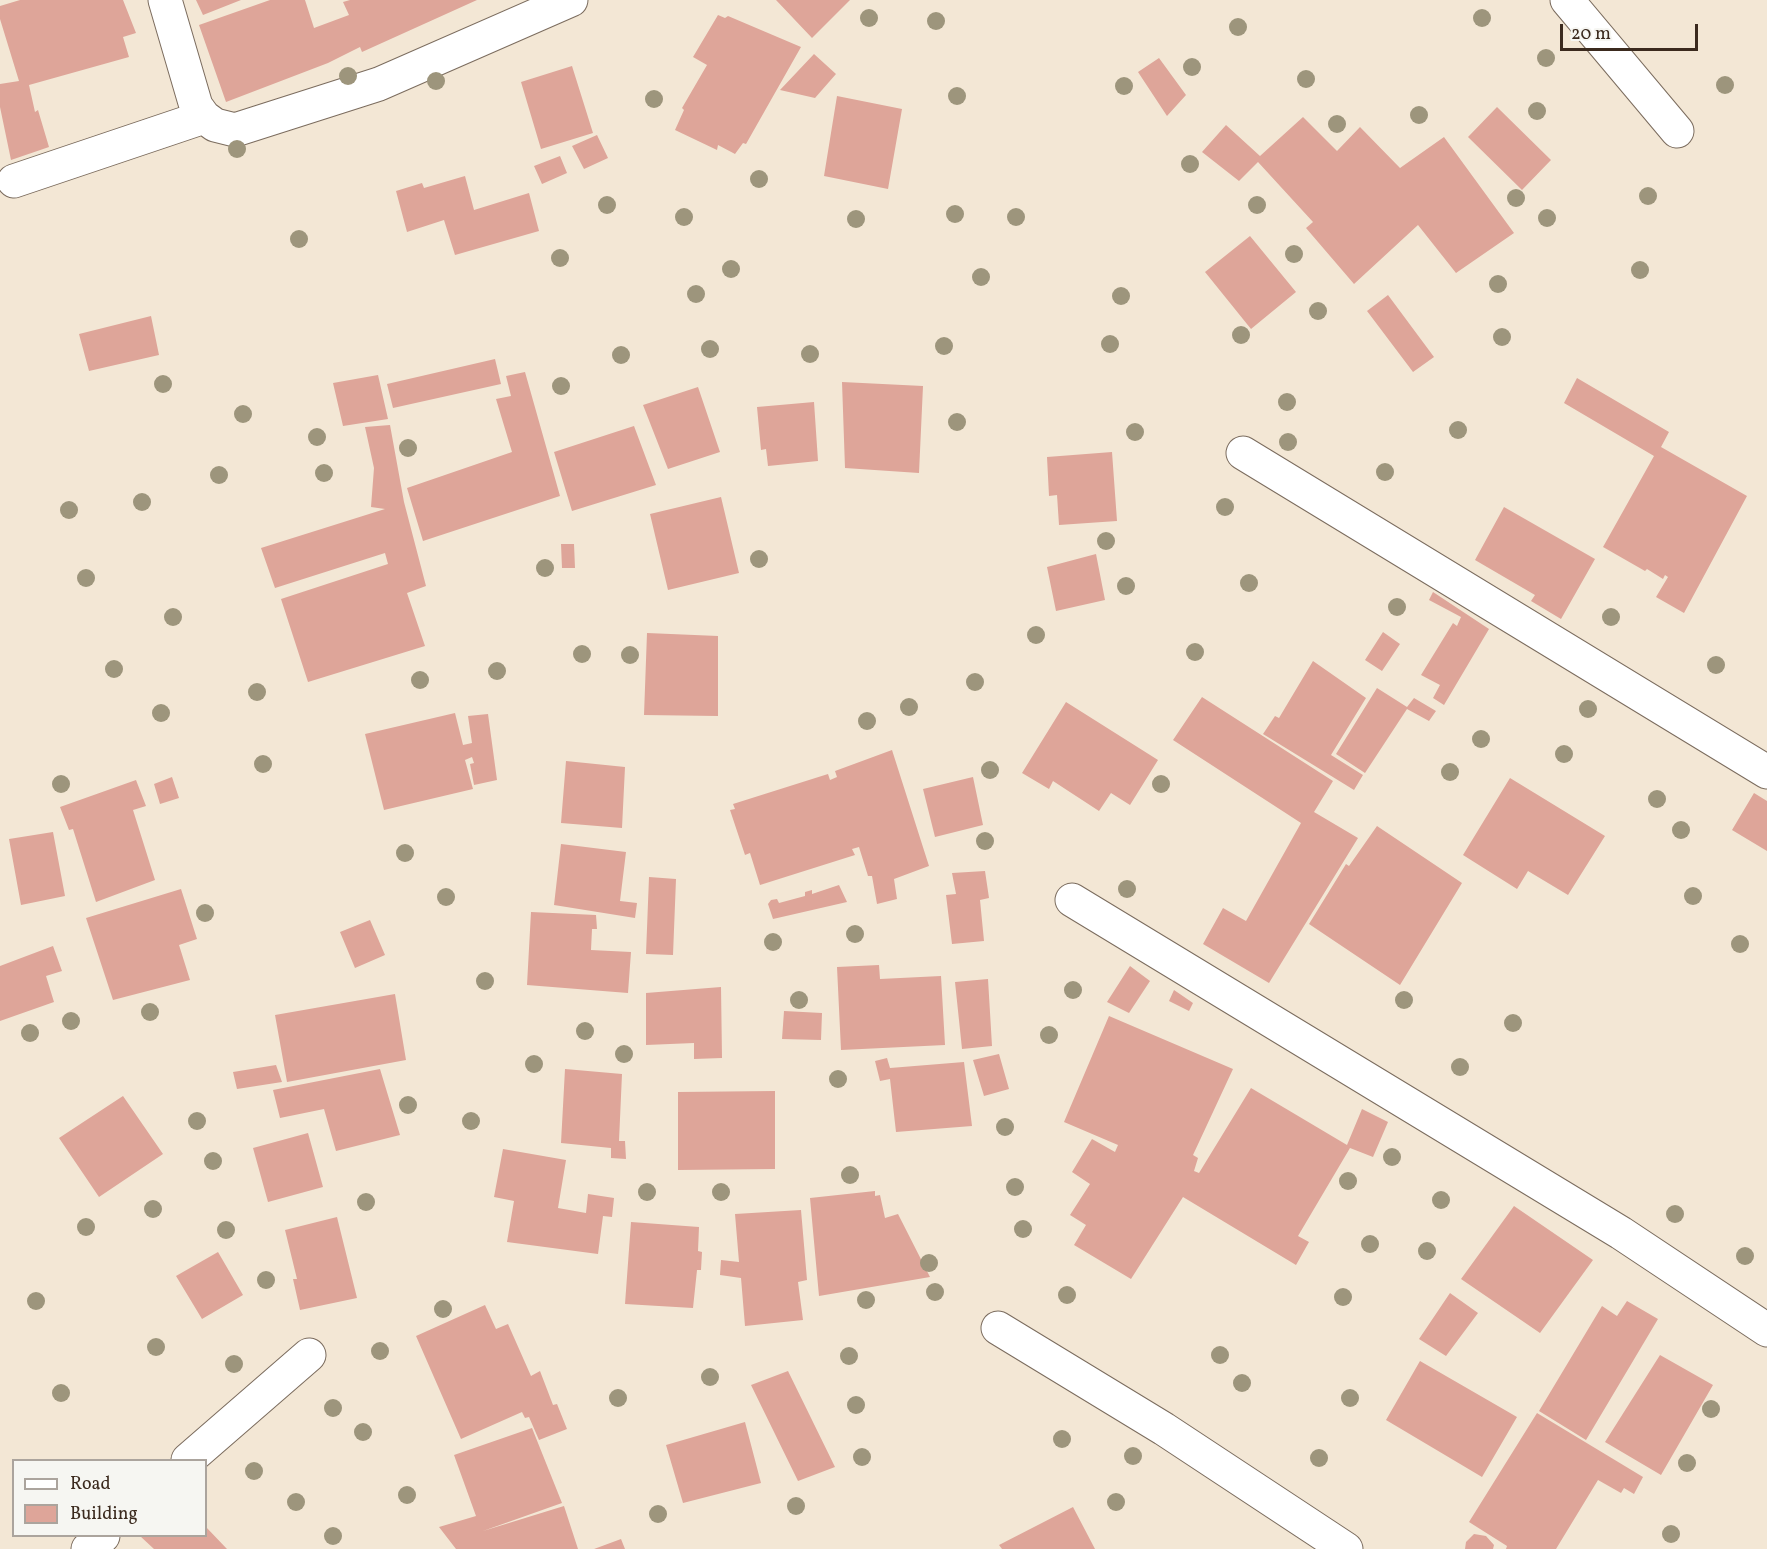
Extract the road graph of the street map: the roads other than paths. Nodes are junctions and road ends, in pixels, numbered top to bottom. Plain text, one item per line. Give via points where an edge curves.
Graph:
1 (165, 0) edge
2 (571, 0) edge
3 (1567, 0) edge
4 (204, 117) junction
5 (1677, 131) dead end
6 (14, 181) dead end
7 (1243, 453) dead end
8 (1767, 772) edge
9 (1072, 900) dead end
10 (998, 1328) dead end
11 (1767, 1330) edge
12 (309, 1355) dead end
13 (190, 1459) edge
14 (102, 1537) edge
15 (88, 1549) edge
16 (1346, 1549) edge

1 - 4 street via 196,106
2 - 4 street via 379,84 235,130 215,125
3 - 5 street
4 - 6 street
7 - 8 street
9 - 11 street via 1621,1233
10 - 16 street via 1164,1429
12 - 13 street
14 - 15 street

